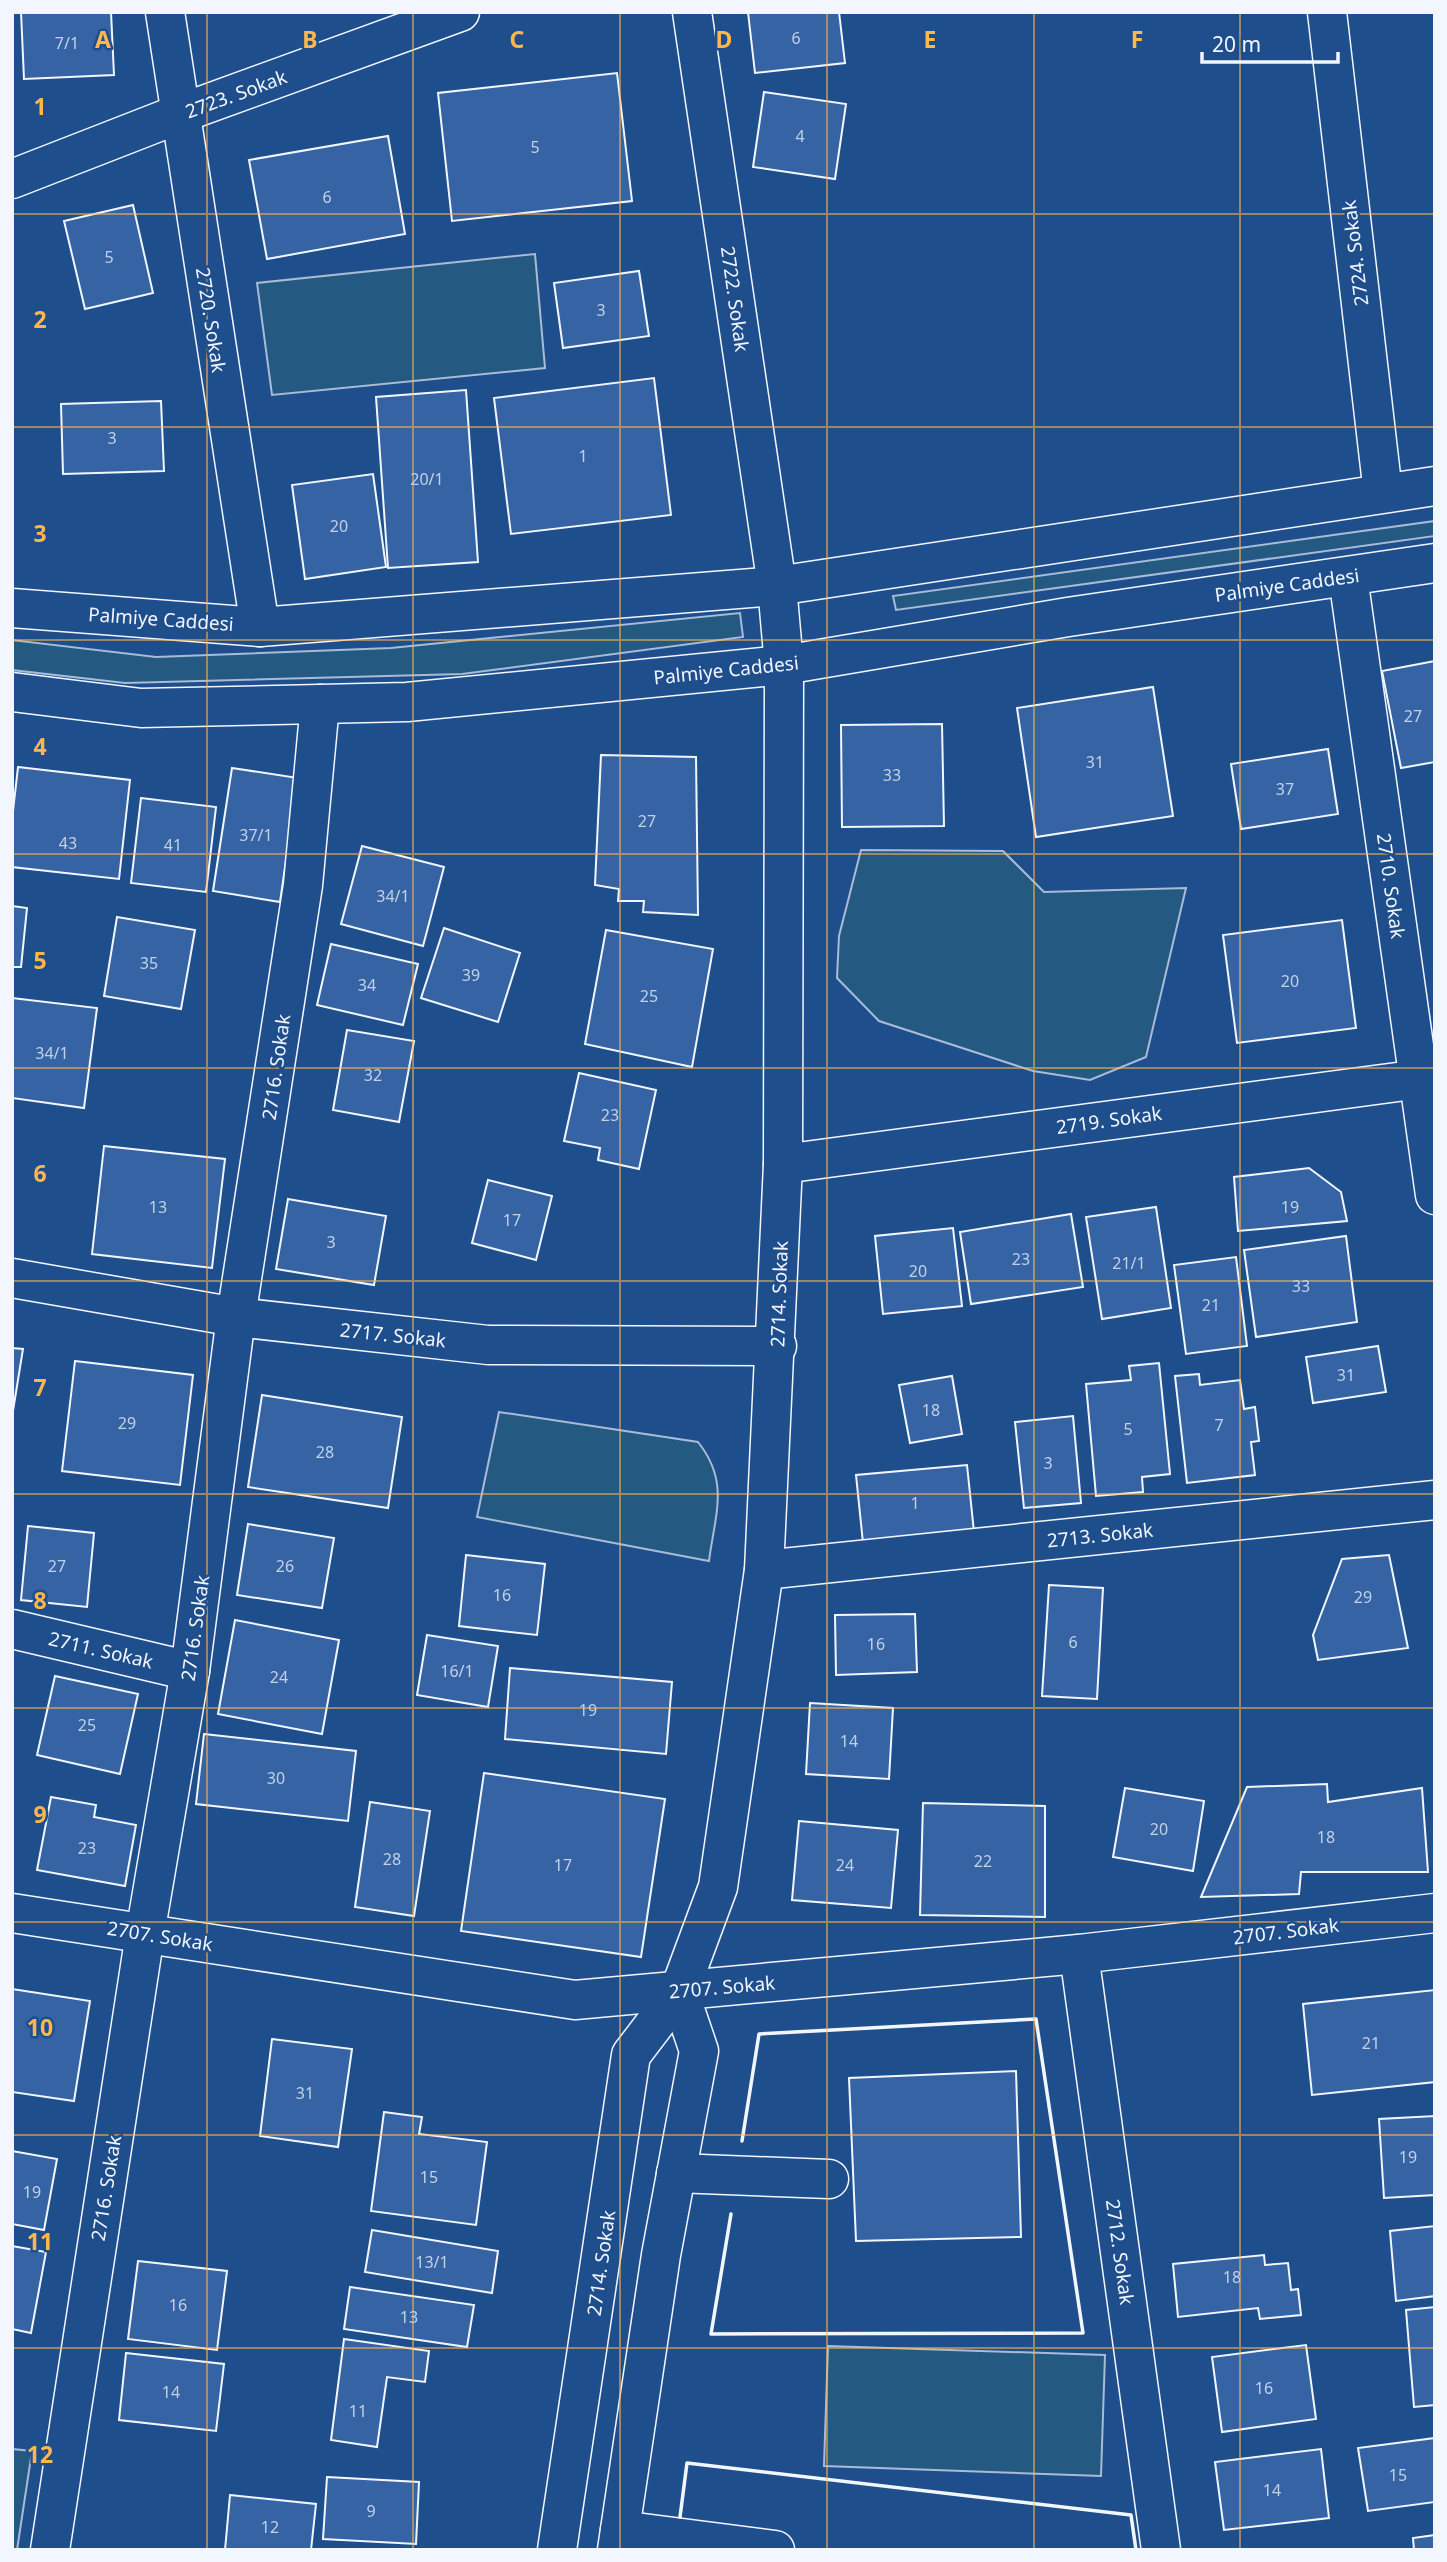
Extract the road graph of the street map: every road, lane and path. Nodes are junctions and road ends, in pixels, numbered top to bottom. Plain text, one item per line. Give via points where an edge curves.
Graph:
1 (165, 12) edge
2 (460, 12) edge
3 (692, 12) edge
4 (1327, 12) edge
5 (179, 114) junction
6 (12, 179) edge
7 (1435, 486) edge
8 (1383, 493) junction
9 (1435, 563) edge
10 (1348, 577) junction
11 (777, 586) junction
12 (12, 608) edge
13 (260, 627) junction
14 (784, 665) junction
15 (12, 692) edge
16 (320, 704) junction
17 (1426, 1078) edge
18 (783, 1164) junction
19 (1435, 1195) edge
20 (12, 1278) edge
21 (236, 1317) junction
22 (777, 1346) junction
23 (1435, 1500) edge
24 (764, 1570) junction
25 (12, 1629) edge
26 (190, 1671) junction
27 (12, 1913) edge
28 (1435, 1913) edge
29 (145, 1934) junction
30 (1079, 1954) junction
31 (679, 1992) junction
32 (676, 2173) junction
33 (829, 2179) dead end
34 (619, 2540) edge
35 (51, 2550) edge
36 (557, 2550) edge
37 (775, 2550) edge
38 (1161, 2550) edge

1 - 5 street, 2720. Sokak
2 - 5 street, 2723. Sokak
3 - 11 street, 2722. Sokak
4 - 8 street, 2724. Sokak
5 - 6 street, 2723. Sokak
5 - 13 street, 2720. Sokak
7 - 8 street, Palmiye Caddesi
8 - 11 street, Palmiye Caddesi
9 - 10 street, Palmiye Caddesi
10 - 14 street, Palmiye Caddesi via 1068,617
10 - 17 street, 2710. Sokak
11 - 13 street, Palmiye Caddesi
11 - 14 street, 2714. Sokak
12 - 13 street, Palmiye Caddesi
14 - 16 street, Palmiye Caddesi via 407,702
14 - 18 street, 2714. Sokak
15 - 16 street, Palmiye Caddesi via 141,708
16 - 21 street, 2716. Sokak via 303,885
17 - 18 street, 2719. Sokak
17 - 19 street, 2710. Sokak
18 - 22 street, 2714. Sokak
20 - 21 street, 2717. Sokak
21 - 22 street, 2717. Sokak via 488,1345
21 - 26 street, 2716. Sokak
22 - 24 street, 2714. Sokak
23 - 24 street, 2713. Sokak
24 - 31 street, 2714. Sokak via 718,1887
25 - 26 street, 2711. Sokak
26 - 29 street, 2716. Sokak
27 - 29 street, 2707. Sokak
28 - 30 street, 2707. Sokak
29 - 31 street, 2707. Sokak via 575,2000
29 - 35 street, 2716. Sokak
30 - 31 street, 2707. Sokak
30 - 38 street, 2712. Sokak
31 - 32 street via 699,2050
31 - 36 street, 2714. Sokak via 631,2055
32 - 33 street
32 - 34 street
34 - 37 street

